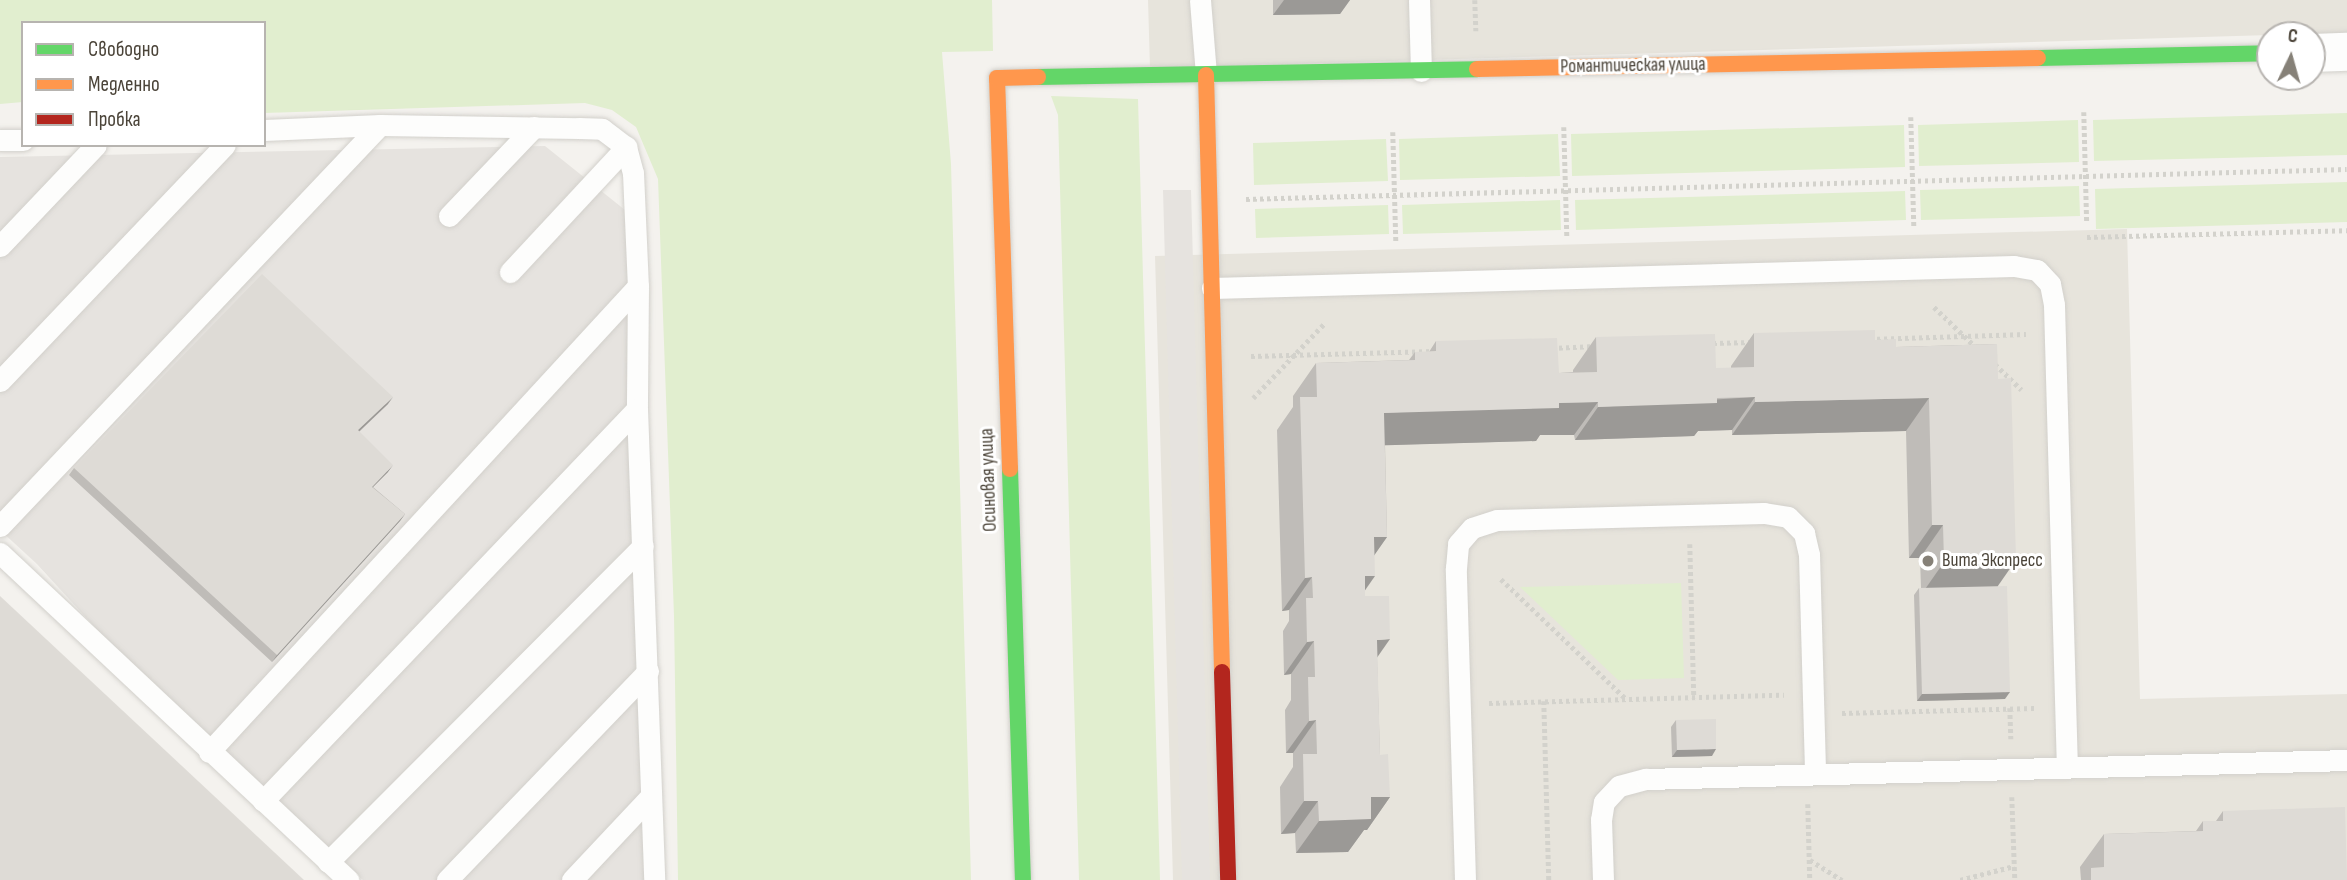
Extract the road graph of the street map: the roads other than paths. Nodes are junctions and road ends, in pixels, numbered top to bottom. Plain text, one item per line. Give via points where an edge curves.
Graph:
1 (1200, 0) edge
2 (1419, 0) edge
3 (2326, 52) edge
4 (2347, 52) edge
5 (2256, 53) edge
6 (1421, 71) junction
7 (1206, 75) junction
8 (997, 78) joint
9 (380, 125) junction
10 (534, 127) junction
11 (266, 130) edge
12 (21, 139) edge
13 (0, 140) edge
14 (94, 147) edge
15 (223, 147) edge
16 (626, 147) junction
17 (449, 216) dead end
18 (0, 246) edge
19 (510, 272) dead end
20 (638, 286) junction
21 (1212, 288) junction
22 (0, 381) edge
23 (637, 409) junction
24 (0, 526) edge
25 (643, 546) junction
26 (0, 553) edge
27 (648, 671) junction
28 (209, 752) junction
29 (2347, 760) edge
30 (2067, 768) junction
31 (1811, 774) junction
32 (651, 796) junction
33 (263, 801) junction
34 (328, 862) junction
35 (348, 880) edge
36 (447, 880) edge
37 (572, 880) edge
38 (654, 880) edge
39 (1023, 880) edge
40 (1228, 880) edge
41 (1465, 880) edge
42 (1603, 880) edge

1 - 7 lane
2 - 6 lane
3 - 4 street
5 - 6 street, Романтическая улица
6 - 7 street, Романтическая улица
7 - 8 street, Романтическая улица
7 - 21 street
8 - 39 street, Осиновая улица
9 - 10 lane
9 - 11 lane
9 - 24 lane
10 - 16 lane via 602,129
10 - 17 lane
12 - 13 lane
14 - 18 lane
15 - 22 lane
16 - 19 lane
16 - 20 lane via 633,173
20 - 23 lane
20 - 28 lane
21 - 30 lane via 2014,266 2037,270 2050,284 2054,334
21 - 40 street
23 - 25 lane
23 - 33 lane
25 - 27 lane
25 - 34 lane
26 - 28 lane
27 - 32 lane
27 - 36 lane
28 - 33 lane
29 - 30 lane
30 - 31 lane
31 - 41 lane via 1809,555 1804,533 1788,517 1764,513 1497,520 1472,528 1458,544
31 - 42 lane via 1646,779 1619,786 1604,802
32 - 37 lane
32 - 38 lane
33 - 34 lane
34 - 35 lane

